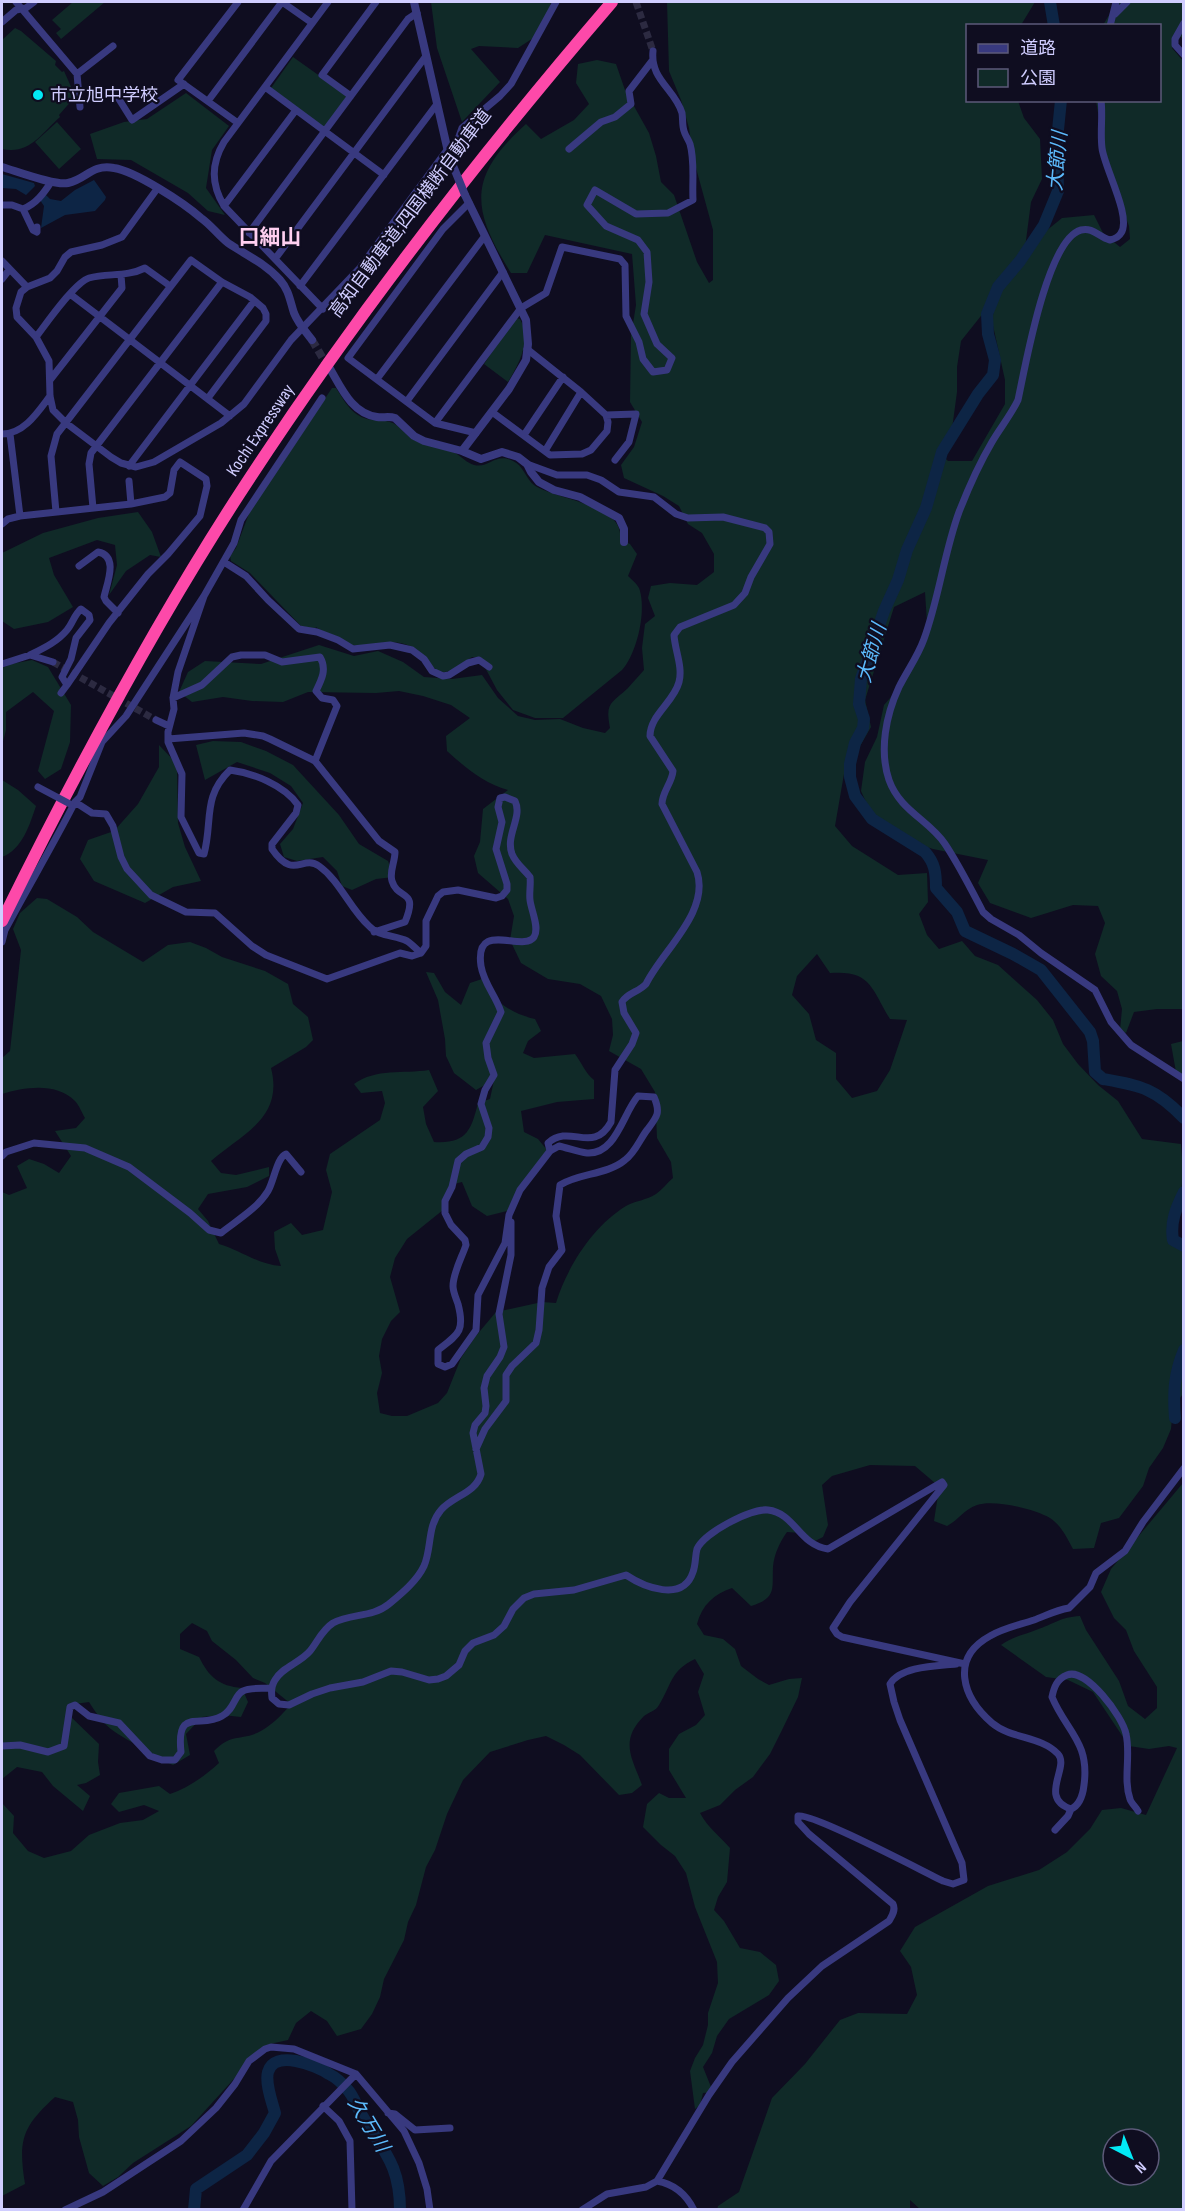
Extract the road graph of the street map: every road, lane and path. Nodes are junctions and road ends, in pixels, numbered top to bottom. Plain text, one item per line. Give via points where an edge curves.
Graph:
1 (16, 2) edge
2 (34, 2) edge
3 (282, 2) edge
4 (328, 2) edge
5 (376, 2) edge
6 (414, 2) edge
7 (556, 2) edge
8 (605, 2) edge
9 (612, 2) edge
10 (1116, 2) edge
11 (1127, 2) edge
12 (234, 3) edge
13 (22, 9) junction
14 (417, 13) junction
15 (1113, 16) junction
16 (2, 22) edge
17 (312, 23) junction
18 (1184, 23) edge
19 (1111, 24) edge
20 (113, 46) dead end
21 (653, 51) tunnel mouth
22 (1184, 54) edge
23 (426, 56) junction
24 (652, 61) junction
25 (77, 74) junction
26 (184, 84) junction
27 (265, 87) junction
28 (117, 96) dead end
29 (351, 96) junction
30 (208, 101) junction
31 (1101, 102) edge
32 (437, 104) junction
33 (80, 107) dead end
34 (296, 110) junction
35 (238, 123) junction
36 (325, 131) junction
37 (569, 149) dead end
38 (354, 153) junction
39 (448, 153) junction
40 (2, 167) edge
41 (384, 175) junction
42 (51, 182) junction
43 (157, 189) junction
44 (469, 203) junction
45 (2, 205) edge
46 (224, 206) junction
47 (23, 209) junction
48 (37, 227) dead end
49 (249, 233) junction
50 (484, 237) junction
51 (275, 259) junction
52 (2, 261) edge
53 (9, 270) junction
54 (503, 272) junction
55 (121, 275) junction
56 (2, 279) edge
57 (222, 282) junction
58 (27, 286) junction
59 (170, 286) junction
60 (300, 286) junction
61 (70, 294) junction
62 (254, 301) junction
63 (521, 308) junction
64 (323, 309) junction
65 (99, 316) junction
66 (303, 329) junction
67 (36, 337) junction
68 (130, 339) junction
69 (312, 340) tunnel mouth
70 (527, 349) junction
71 (160, 362) junction
72 (329, 367) tunnel mouth
73 (563, 377) junction
74 (377, 379) junction
75 (50, 381) junction
76 (190, 385) junction
77 (581, 392) junction
78 (50, 396) junction
79 (208, 398) junction
80 (322, 398) dead end
81 (407, 400) junction
82 (492, 412) junction
83 (606, 415) junction
84 (230, 416) junction
85 (66, 423) junction
86 (435, 423) junction
87 (477, 433) junction
88 (2, 434) edge
89 (10, 434) junction
90 (524, 435) junction
91 (96, 446) junction
92 (462, 451) junction
93 (545, 451) junction
94 (257, 457) joint
95 (615, 460) dead end
96 (527, 464) junction
97 (129, 466) junction
98 (129, 481) dead end
99 (131, 504) junction
100 (93, 508) junction
101 (56, 512) junction
102 (20, 516) junction
103 (2, 524) edge
104 (624, 542) dead end
105 (224, 562) junction
106 (79, 566) dead end
107 (204, 596) junction
108 (118, 613) junction
109 (30, 655) junction
110 (53, 662) tunnel mouth
111 (2, 664) edge
112 (489, 667) dead end
113 (67, 685) junction
114 (61, 693) dead end
115 (173, 698) junction
116 (156, 720) tunnel mouth
117 (169, 726) junction
118 (168, 739) junction
119 (315, 761) junction
120 (38, 787) dead end
121 (73, 803) junction
122 (2, 908) edge
123 (2, 921) edge
124 (374, 932) junction
125 (2, 942) edge
126 (421, 953) junction
127 (1184, 1079) edge
128 (550, 1151) junction
129 (2, 1156) edge
130 (301, 1172) dead end
131 (509, 1215) junction
132 (476, 1449) junction
133 (1184, 1468) edge
134 (965, 1664) junction
135 (271, 1688) junction
136 (2, 1746) edge
137 (1071, 1809) junction
138 (1138, 1810) dead end
139 (1055, 1830) dead end
140 (356, 2074) junction
141 (323, 2106) junction
142 (388, 2113) junction
143 (450, 2128) dead end
144 (657, 2181) junction
145 (65, 2210) edge
146 (243, 2210) edge
147 (352, 2210) edge
148 (430, 2210) edge
149 (582, 2210) edge
150 (694, 2210) edge

1 - 13 street
2 - 13 street
3 - 17 street
3 - 30 street
4 - 17 street
5 - 29 street via 322,75
6 - 14 street
7 - 39 street via 511,84 462,128
8 - 94 highway, 高知自動車道;四国横断自動車道 via 537,79 416,230
9 - 123 highway, Kochi Expressway via 424,231 239,494 114,704
10 - 15 street
11 - 15 street
12 - 26 street via 178,80
13 - 16 street
13 - 25 street
14 - 23 street
14 - 29 street via 408,19
15 - 19 street
17 - 27 street
18 - 22 street via 1175,45
20 - 25 street
21 - 24 street
23 - 32 street
23 - 38 street
24 - 37 street via 629,91 630,104
24 - 63 street via 682,114 683,130 690,144 693,200 668,213 636,214 595,190 587,205 606,226 638,240 647,252 649,282 644,314 657,344 672,358 668,370 653,372 643,359 626,316 625,265 620,259 562,247 546,293
25 - 33 street
26 - 28 street via 132,120
26 - 30 street
27 - 34 street
27 - 35 street
29 - 36 street
30 - 35 street
31 - 127 street via 1102,147 1119,198 1123,231 1110,240 1088,229 1078,231 1068,240 1046,282 1018,400 992,442 958,516 932,618 890,708 884,756 896,792 909,811 944,843 983,912 1089,985 1111,1022 1131,1045
32 - 39 street
32 - 41 street
34 - 36 street
34 - 46 street
35 - 46 street via 217,154 213,168 215,189
36 - 38 street
36 - 49 street
38 - 41 street
38 - 51 street
39 - 44 street, bridge
39 - 64 street via 359,269
40 - 42 street
41 - 60 street
42 - 43 street via 67,183 107,167 130,172
42 - 47 street via 31,206
43 - 58 street via 123,237 71,252 50,278
43 - 66 street via 271,271 285,286
44 - 50 street
44 - 74 street via 443,229 348,358
45 - 47 street
46 - 49 street
47 - 48 street via 37,232
49 - 51 street
50 - 54 street
50 - 74 street
51 - 60 street
52 - 53 street
53 - 56 street
53 - 58 street
54 - 63 street
54 - 81 street
55 - 59 street via 145,268
55 - 61 street via 87,278
55 - 65 street via 122,288
57 - 59 street via 191,260
57 - 62 street
57 - 71 street
58 - 67 street via 18,298 17,316
59 - 68 street
60 - 64 street
61 - 65 street
61 - 67 street
62 - 76 street
62 - 79 street via 263,308 267,321
63 - 70 street via 526,320
63 - 86 street
64 - 66 street
65 - 68 street
65 - 75 street
66 - 69 street
66 - 84 street via 256,390
67 - 75 street via 49,361
68 - 71 street
68 - 85 street
70 - 73 street
70 - 82 street via 526,360
71 - 76 street
71 - 91 street
72 - 92 street via 355,407 378,417 395,418 424,441
73 - 77 street
73 - 90 street
74 - 81 street
75 - 78 street
76 - 79 street
76 - 97 street
77 - 83 street
77 - 93 street
78 - 85 street via 53,410
78 - 89 street via 32,420
79 - 84 street
80 - 105 street via 241,520
81 - 86 street
82 - 87 street
82 - 90 street
83 - 93 street via 607,431 591,450 550,455
83 - 95 street via 636,414 628,442
84 - 97 street via 165,458 144,466
85 - 91 street
85 - 101 street via 57,434 51,456
86 - 87 street
87 - 92 street
88 - 89 street
89 - 102 street
90 - 93 street
91 - 97 street
91 - 100 street via 89,458
92 - 96 street via 481,459 507,453
94 - 122 highway, Kochi Expressway via 106,706
96 - 104 street via 539,482 580,497 619,518
96 - 128 street via 557,475 587,475 619,492 654,497 688,518 723,517 750,523 765,528 771,538 741,599 680,627 674,635 680,681 653,723 650,736 673,771 662,804 697,872 699,894 688,922 646,984 622,1002 636,1038 615,1070 608,1129 595,1138 556,1137 548,1143
98 - 99 street
99 - 100 street
99 - 108 street via 170,493 174,470 180,462 206,479 200,516
100 - 101 street
101 - 102 street
102 - 103 street
105 - 107 street
105 - 112 street via 246,576 299,629 317,632 353,649 390,645 412,650 438,675 449,675 479,660
106 - 108 street via 98,552 104,553 111,567 104,597
107 - 115 street
107 - 121 street via 126,716 102,742 80,798
108 - 113 street
109 - 110 street
109 - 111 street
109 - 113 street via 59,639 75,614 81,609 86,611 90,620 76,639 62,677
113 - 114 street
115 - 117 street
115 - 119 street via 202,685 232,657 264,655 282,662 320,657 323,670 316,691 337,706
116 - 117 street
117 - 118 street
118 - 119 street via 244,733 263,736
118 - 124 street via 182,774 181,817 200,853 204,854 207,844 212,795 219,780 230,770 275,785 298,805 272,843 281,863 292,867 313,863 319,866
119 - 124 street via 379,842 395,852 392,882 411,907 405,922
120 - 121 street, bridge
121 - 125 street
121 - 126 street via 92,813 106,814 127,869 151,895 186,912 215,913 266,955 327,979 400,953
124 - 126 street via 407,941
126 - 131 street via 426,946 426,921 443,892 458,890 496,898 505,893 506,879 495,849 502,822 498,803 503,797 513,799 518,808 511,852 531,881 536,932 529,941 490,941 480,954 485,983 501,1012 486,1043 494,1075 481,1104 489,1132 482,1147 458,1161 445,1201 445,1213 466,1245 453,1288 462,1326 438,1350 438,1364 452,1364 476,1330 478,1295 505,1243
128 - 131 street via 520,1190
128 - 132 street via 559,1146 588,1153 600,1151 617,1133 638,1096 654,1097 658,1116 630,1157 560,1185 556,1216 562,1250 549,1267 542,1288 536,1343 506,1375 507,1401 485,1429
129 - 130 street via 34,1143 85,1148 129,1167 209,1230 221,1233 267,1193 283,1154
131 - 132 street via 511,1255 499,1314 504,1347 487,1376 486,1406 473,1433
132 - 135 street via 479,1480 470,1491 442,1509 433,1522 425,1562 414,1581 388,1605 333,1623 310,1651 275,1678
133 - 134 street via 1125,1551 1096,1573 1077,1602 988,1636
134 - 135 street via 842,1637 834,1631 850,1602 945,1485 942,1482 828,1549 817,1548 785,1516 768,1510 742,1516 709,1536 698,1547 690,1579 681,1586 656,1590 626,1575 574,1590 534,1594 513,1609 494,1635 473,1643 459,1665 438,1679 391,1671 284,1706 272,1698
134 - 137 street via 967,1688 991,1722 1014,1736 1051,1748 1060,1757 1062,1764 1055,1789 1060,1801
134 - 144 street via 899,1673 890,1684 900,1720 962,1863 964,1880 953,1884 943,1881 828,1825 798,1816 798,1822 809,1834 893,1904 894,1912 889,1921 822,1966 758,2032 709,2095
135 - 136 street via 244,1689 233,1708 220,1718 190,1721 182,1729 181,1752 175,1760 150,1756 119,1724 88,1716 75,1705 70,1707 64,1746 48,1752 20,1745
137 - 138 street via 1083,1791 1085,1762 1052,1697 1056,1682 1071,1674 1090,1682 1122,1722 1127,1737 1130,1800
137 - 139 street
140 - 141 street
140 - 142 street
140 - 145 street via 294,2049 265,2049 249,2061 216,2108 181,2141 103,2192
141 - 146 street via 271,2161
141 - 147 street via 339,2121 350,2141
142 - 143 street via 415,2130
142 - 148 street via 404,2131 419,2163
144 - 149 street via 646,2187 607,2194
144 - 150 street via 669,2183 681,2192

